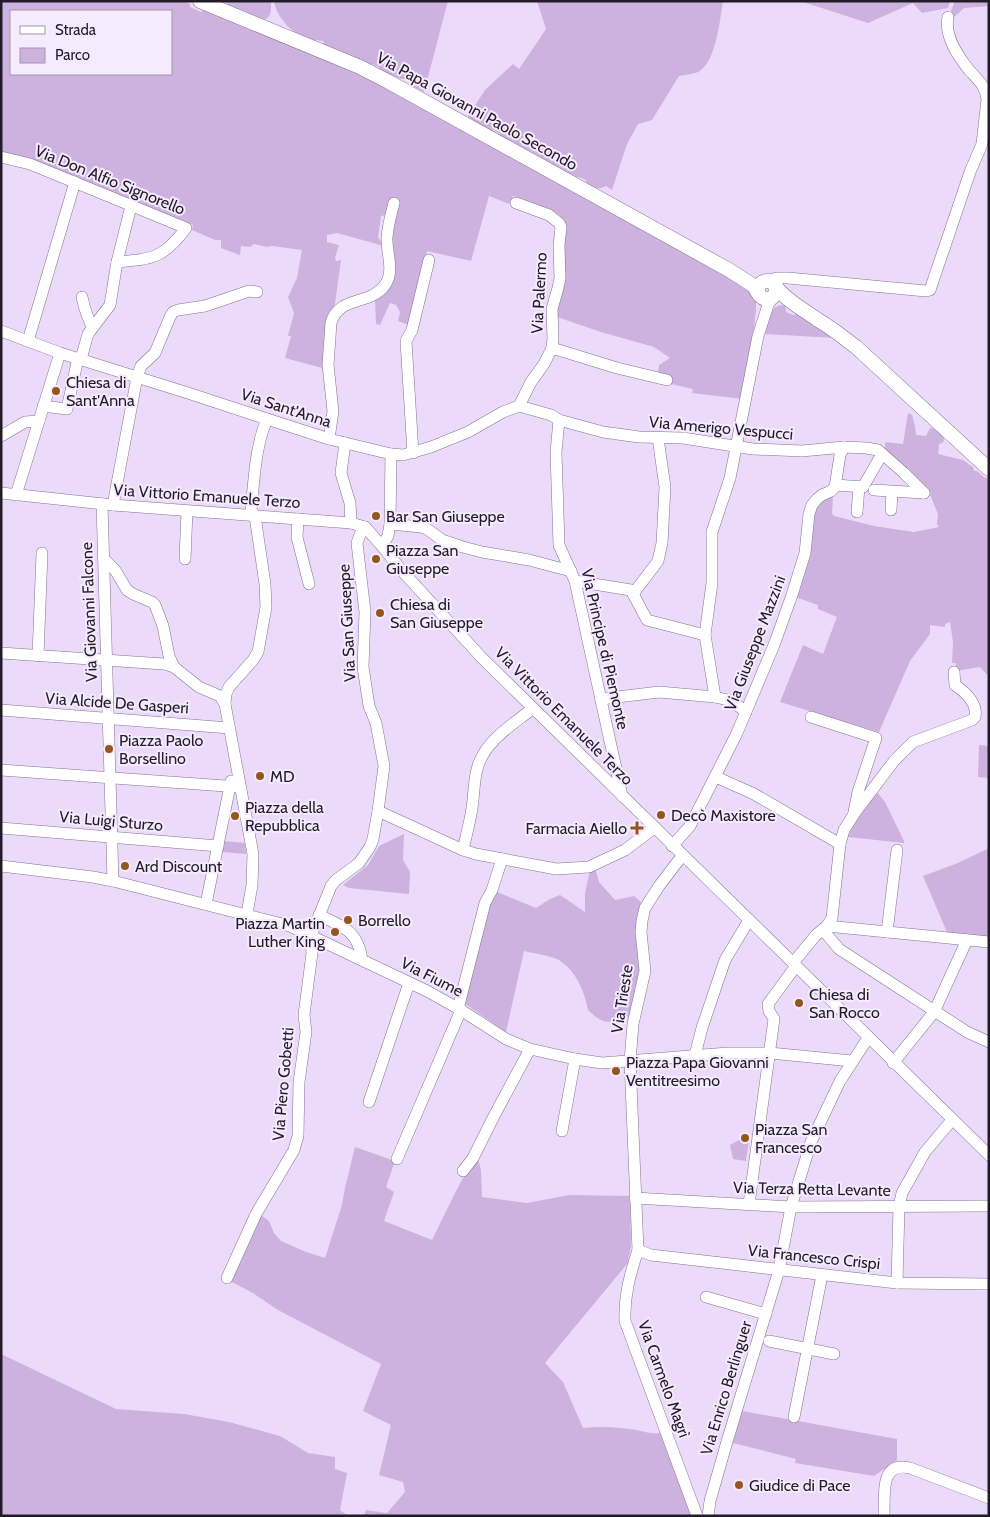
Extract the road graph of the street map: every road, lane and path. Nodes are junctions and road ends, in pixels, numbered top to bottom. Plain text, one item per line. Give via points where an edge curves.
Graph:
1 (200, 1) edge
2 (948, 17) dead end
3 (1, 158) edge
4 (75, 182) junction
5 (394, 203) dead end
6 (516, 203) dead end
7 (131, 206) junction
8 (429, 260) dead end
9 (117, 262) junction
10 (769, 290) junction
11 (257, 292) dead end
12 (82, 297) dead end
13 (95, 325) junction
14 (1, 331) edge
15 (28, 341) junction
16 (552, 348) junction
17 (60, 353) junction
18 (80, 359) junction
19 (137, 377) junction
20 (667, 380) dead end
21 (43, 406) junction
22 (519, 406) junction
23 (267, 419) junction
24 (559, 420) junction
25 (38, 422) junction
26 (1, 436) edge
27 (658, 438) junction
28 (329, 439) junction
29 (345, 443) junction
30 (737, 446) junction
31 (844, 447) junction
32 (412, 453) junction
33 (391, 454) junction
34 (882, 454) junction
35 (989, 469) edge
36 (836, 485) junction
37 (859, 487) junction
38 (874, 490) dead end
39 (892, 492) junction
40 (1, 494) edge
41 (16, 495) junction
42 (107, 505) junction
43 (891, 510) dead end
44 (187, 511) junction
45 (857, 512) dead end
46 (255, 516) junction
47 (298, 519) junction
48 (351, 523) junction
49 (390, 524) junction
50 (365, 527) junction
51 (382, 546) junction
52 (42, 553) dead end
53 (104, 559) junction
54 (185, 559) dead end
55 (573, 576) junction
56 (309, 584) dead end
57 (633, 594) junction
58 (705, 635) junction
59 (1, 653) edge
60 (38, 656) junction
61 (106, 661) junction
62 (174, 667) junction
63 (954, 672) dead end
64 (715, 697) junction
65 (601, 699) junction
66 (225, 704) junction
67 (532, 709) junction
68 (1, 710) edge
69 (746, 712) junction
70 (811, 717) dead end
71 (108, 719) junction
72 (229, 728) junction
73 (1, 770) edge
74 (716, 777) junction
75 (110, 778) junction
76 (235, 787) junction
77 (622, 796) junction
78 (378, 811) junction
79 (854, 814) junction
80 (1, 828) edge
81 (654, 828) junction
82 (112, 837) junction
83 (840, 844) junction
84 (218, 846) junction
85 (672, 846) junction
86 (463, 850) junction
87 (897, 850) dead end
88 (682, 856) junction
89 (502, 859) junction
90 (1, 866) edge
91 (113, 881) junction
92 (206, 904) junction
93 (247, 914) junction
94 (319, 915) junction
95 (749, 920) junction
96 (825, 928) junction
97 (887, 932) junction
98 (311, 936) junction
99 (967, 940) junction
100 (989, 942) edge
101 (362, 960) junction
102 (794, 965) junction
103 (409, 983) junction
104 (460, 1009) junction
105 (934, 1012) junction
106 (868, 1038) junction
107 (989, 1042) edge
108 (530, 1049) junction
109 (770, 1053) junction
110 (695, 1055) junction
111 (575, 1059) junction
112 (630, 1061) junction
113 (852, 1061) junction
114 (893, 1063) junction
115 (369, 1102) dead end
116 (952, 1120) junction
117 (562, 1131) dead end
118 (989, 1155) edge
119 (397, 1159) dead end
120 (463, 1172) dead end
121 (635, 1198) junction
122 (749, 1204) junction
123 (989, 1206) edge
124 (791, 1207) junction
125 (899, 1207) junction
126 (638, 1250) junction
127 (779, 1270) junction
128 (822, 1274) junction
129 (227, 1278) dead end
130 (896, 1283) junction
131 (989, 1284) edge
132 (706, 1297) dead end
133 (766, 1314) junction
134 (768, 1341) dead end
135 (807, 1349) junction
136 (834, 1354) dead end
137 (794, 1417) dead end
138 (989, 1498) edge
139 (697, 1516) edge
140 (708, 1516) edge
141 (884, 1516) edge

1 - 10 main road, Via Papa Giovanni Paolo Secondo via 372,73 754,286
2 - 10 street via 947,26 955,50 981,82 988,99 982,144 930,290 776,278
3 - 4 street, Via Don Alfio Signorello via 30,164
4 - 7 street, Via Don Alfio Signorello
4 - 15 street
5 - 28 street via 387,234 390,271 385,285 372,296 342,306 332,317 328,365 333,411
6 - 16 street, Via Palermo via 549,214 561,227 558,245 560,278 552,309
7 - 9 street
7 - 9 street, Via Don Alfio Signorello via 186,228 161,254
8 - 32 street via 412,330 406,341
9 - 13 street via 110,305
10 - 30 street
10 - 35 main road, Via Papa Giovanni Paolo Secondo via 856,347
11 - 19 street via 249,290 206,306 173,312 159,345 141,366
12 - 13 street via 85,310
13 - 18 street via 88,334
14 - 15 street, Via Sant'Anna
15 - 17 street, Via Sant'Anna
16 - 20 street
16 - 22 street, Via Palermo
17 - 18 street, Via Sant'Anna
17 - 21 street
18 - 19 street, Via Sant'Anna
18 - 21 street via 67,409
19 - 23 street, Via Sant'Anna
19 - 42 street, Via Giovanni Falcone
21 - 25 street
22 - 24 street
22 - 32 street, Via Sant'Anna via 468,432
23 - 28 street, Via Sant'Anna
23 - 46 street via 255,470 251,511
24 - 27 street, Via Amerigo Vespucci via 603,432
24 - 55 street, Via Principe di Piemonte via 556,452 559,545
25 - 26 street via 25,422
25 - 41 street
27 - 30 street, Via Amerigo Vespucci
27 - 57 street via 665,487 662,543 658,561
28 - 29 street, Via Sant'Anna
29 - 33 street, Via Sant'Anna
29 - 48 street via 342,473 350,503
30 - 31 street, Via Amerigo Vespucci via 802,451
30 - 58 street via 712,532 712,583
31 - 34 street, Via Amerigo Vespucci via 873,448
31 - 36 street
32 - 33 street, Via Sant'Anna
33 - 49 street
34 - 37 street via 863,487
34 - 39 street, Via Amerigo Vespucci via 924,493
36 - 37 street
36 - 69 street, Via Giuseppe Mazzini via 817,499 808,514 805,553 774,645
37 - 45 street
38 - 39 street
39 - 43 street
40 - 41 street, Via Vittorio Emanuele Terzo
41 - 42 street, Via Vittorio Emanuele Terzo
42 - 44 street, Via Vittorio Emanuele Terzo
42 - 53 street, Via Giovanni Falcone
44 - 46 street, Via Vittorio Emanuele Terzo
44 - 54 street
46 - 47 street, Via Vittorio Emanuele Terzo
46 - 66 street via 266,607 258,652 229,687
47 - 48 street, Via Vittorio Emanuele Terzo
47 - 56 street via 297,537
48 - 50 street, Via Vittorio Emanuele Terzo
49 - 51 street
49 - 55 street via 421,527 442,540 463,547 529,560
50 - 51 street, Via Vittorio Emanuele Terzo
50 - 78 street, Via San Giuseppe via 357,543 365,612 363,667 384,766
51 - 67 street, Via Vittorio Emanuele Terzo
52 - 60 street
53 - 61 street, Via Giovanni Falcone
53 - 62 street via 127,590 155,605
55 - 57 street via 631,590
55 - 65 street, Via Principe di Piemonte
57 - 58 street via 647,620
58 - 64 street
59 - 60 street
60 - 61 street
61 - 62 street
61 - 71 street, Via Giovanni Falcone
62 - 66 street via 199,687 220,696
63 - 79 street via 955,685 972,702 975,717 913,742 894,761
64 - 65 street via 659,692
64 - 69 street via 732,701
65 - 77 street, Via Principe di Piemonte
66 - 72 street
67 - 77 street, Via Vittorio Emanuele Terzo
67 - 86 street via 497,738 481,758
68 - 71 street, Via Alcide De Gasperi
69 - 74 street, Via Giuseppe Mazzini
70 - 79 street via 876,738
71 - 72 street, Via Alcide De Gasperi
71 - 75 street, Via Giovanni Falcone
72 - 76 street via 236,763
73 - 75 street
74 - 83 street via 754,794
74 - 85 street, Via Giuseppe Mazzini via 690,826
75 - 76 street
75 - 82 street
76 - 84 street
76 - 93 street via 253,854
77 - 81 street, Via Vittorio Emanuele Terzo
78 - 86 street
78 - 94 street, Via San Giuseppe via 370,847 358,863 331,886
79 - 83 street
80 - 82 street, Via Luigi Sturzo
81 - 85 street, Via Vittorio Emanuele Terzo
81 - 89 street via 625,850 589,867 556,869
82 - 84 street, Via Luigi Sturzo
82 - 91 street
83 - 96 street via 832,918
84 - 92 street
85 - 88 street, Via Vittorio Emanuele Terzo
86 - 89 street
87 - 97 street
88 - 95 street, Via Vittorio Emanuele Terzo
88 - 112 street, Via Trieste via 645,908 641,932 645,971 633,1024
89 - 104 street via 485,902
90 - 91 street, Via Fiume
91 - 92 street, Via Fiume
92 - 93 street, Via Fiume
93 - 98 street, Via Fiume via 290,926
94 - 98 street, Via San Giuseppe
94 - 101 street via 350,931 361,951
95 - 102 street, Via Vittorio Emanuele Terzo
95 - 110 street via 724,960
96 - 97 street
96 - 102 street via 816,934
96 - 105 street via 839,949
97 - 99 street
98 - 101 street, Via Fiume
98 - 129 street, Via Piero Gobetti via 304,1015 306,1032 299,1082 298,1136 294,1150 256,1214
99 - 100 street
99 - 105 street
101 - 103 street, Via Fiume
102 - 106 street, Via Vittorio Emanuele Terzo
102 - 109 street via 769,1007 774,1018
103 - 104 street, Via Fiume
103 - 115 street
104 - 108 street, Via Fiume via 506,1039
104 - 119 street
105 - 107 street
105 - 114 street
106 - 113 street, Via Enrico Berlinguer
106 - 114 street, Via Vittorio Emanuele Terzo
108 - 111 street, Via Fiume
108 - 120 street
109 - 110 street, Via Fiume
109 - 113 street, Via Fiume
109 - 122 street
110 - 112 street, Via Fiume
111 - 112 street, Via Fiume via 602,1063
111 - 117 street
112 - 121 street, Via Trieste
113 - 124 street, Via Enrico Berlinguer via 811,1142
114 - 116 street, Via Vittorio Emanuele Terzo
116 - 118 street, Via Vittorio Emanuele Terzo
116 - 125 street via 925,1152 902,1193
121 - 122 street, Via Terza Retta Levante
121 - 126 street, Via Trieste
122 - 124 street, Via Terza Retta Levante
123 - 125 street, Via Terza Retta Levante
124 - 125 street, Via Terza Retta Levante
124 - 127 street, Via Enrico Berlinguer
125 - 130 street
126 - 127 street, Via Francesco Crispi via 651,1255
126 - 139 street, Via Carmelo Magrì via 630,1272 625,1321
127 - 128 street, Via Francesco Crispi
127 - 133 street, Via Enrico Berlinguer
128 - 130 street, Via Francesco Crispi
128 - 135 street
130 - 131 street, Via Francesco Crispi
132 - 133 street
133 - 140 street, Via Enrico Berlinguer
134 - 135 street
135 - 136 street
135 - 137 street
138 - 141 street via 910,1468 896,1467 889,1471 886,1479

